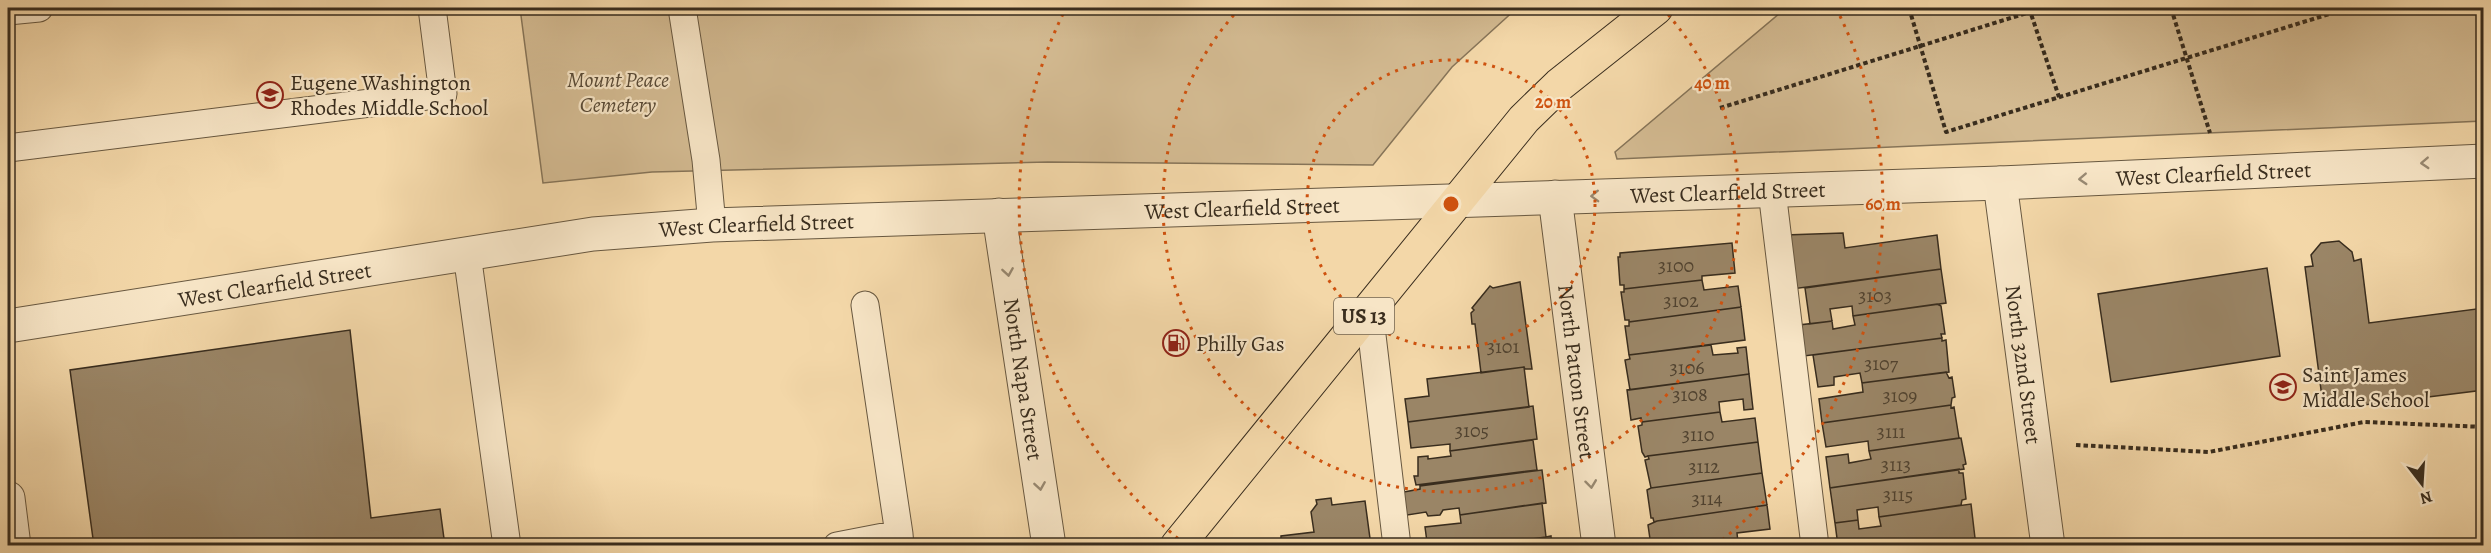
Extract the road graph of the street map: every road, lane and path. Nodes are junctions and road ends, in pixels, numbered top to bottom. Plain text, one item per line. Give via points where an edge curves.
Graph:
1 (39, 8) edge
2 (432, 8) edge
3 (681, 8) edge
4 (1656, 8) edge
5 (1909, 8) edge
6 (2043, 8) edge
7 (2171, 8) edge
8 (2349, 8) edge
9 (2030, 9) edge
10 (8, 11) edge
11 (1921, 46) junction
12 (2187, 58) junction
13 (2059, 97) junction
14 (1720, 108) dead end
15 (2207, 125) dead end
16 (8, 148) edge
17 (2484, 160) edge
18 (2000, 183) junction
19 (1772, 191) junction
20 (1555, 197) junction
21 (1458, 201) junction
22 (999, 214) junction
23 (712, 225) junction
24 (468, 254) junction
25 (865, 305) dead end
26 (1369, 310) junction
27 (8, 326) edge
28 (2484, 427) edge
29 (2034, 443) junction
30 (8, 498) edge
31 (1199, 533) edge
32 (900, 540) edge
33 (14, 546) edge
34 (507, 546) edge
35 (837, 546) edge
36 (1049, 546) edge
37 (1177, 546) edge
38 (1397, 546) edge
39 (1599, 546) edge
40 (1815, 546) edge
41 (2048, 546) edge

1 - 10 lane
2 - 16 lane via 443,94
3 - 23 lane via 706,160
4 - 21 main road, US 13 via 1558,84 1500,147
5 - 11 path
6 - 9 path
7 - 12 path
8 - 12 path
9 - 11 path
9 - 13 path
11 - 13 path via 1946,132
11 - 14 path
12 - 13 path
12 - 15 path
17 -> 18 street, West Clearfield Street
18 - 19 street, West Clearfield Street
18 - 29 street, North 32nd Street
19 -> 20 street, West Clearfield Street
19 - 40 lane
20 - 21 street, West Clearfield Street
20 -> 39 street, North Patton Street
21 - 22 street, West Clearfield Street
21 - 26 main road, US 13
22 - 23 street, West Clearfield Street
22 -> 36 street, North Napa Street
23 - 24 street, West Clearfield Street via 593,234
24 - 27 street, West Clearfield Street
24 - 34 lane
25 - 32 lane
26 - 31 main road, US 13
26 - 38 lane
28 - 29 path via 2364,422 2209,452
29 - 41 street, North 32nd Street
30 - 33 street
31 - 37 main road, US 13
32 - 35 lane

